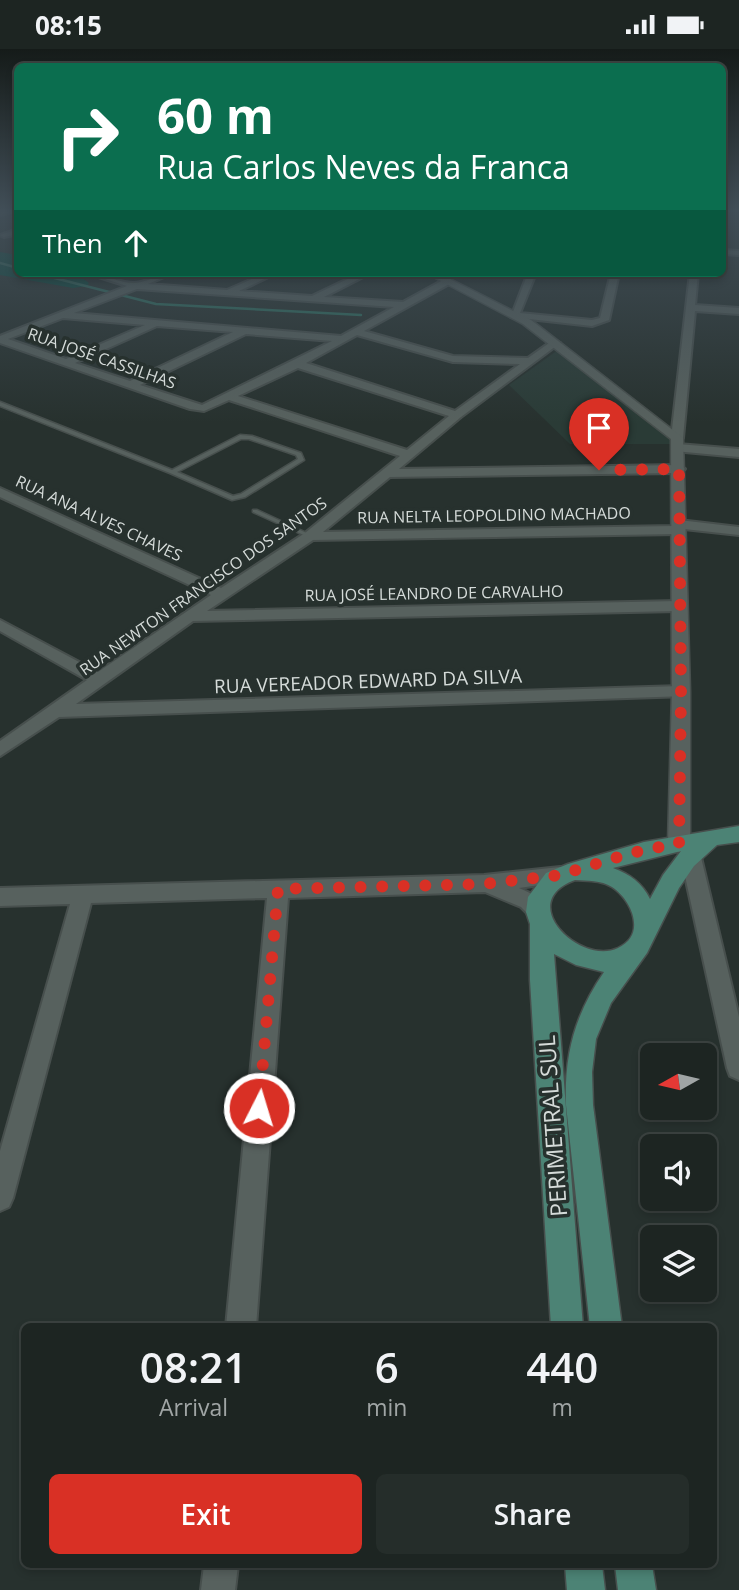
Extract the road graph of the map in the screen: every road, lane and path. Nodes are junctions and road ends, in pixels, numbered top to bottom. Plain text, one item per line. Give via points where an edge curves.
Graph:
1 (114, 280) edge
2 (151, 280) edge
3 (258, 280) edge
4 (352, 280) edge
5 (529, 280) edge
6 (613, 280) edge
7 (694, 280) edge
8 (448, 281) joint
9 (135, 286) junction
10 (226, 294) junction
11 (312, 299) junction
12 (407, 305) junction
13 (692, 308) junction
14 (739, 311) edge
15 (63, 315) junction
16 (514, 315) junction
17 (157, 323) junction
18 (0, 327) edge
19 (245, 331) junction
20 (17, 332) junction
21 (358, 332) junction
22 (0, 339) edge
23 (345, 339) junction
24 (555, 343) junction
25 (529, 361) junction
26 (68, 362) junction
27 (297, 364) junction
28 (133, 384) junction
29 (231, 397) junction
30 (0, 404) edge
31 (457, 415) junction
32 (677, 443) junction
33 (739, 453) edge
34 (410, 455) junction
35 (679, 469) junction
36 (172, 472) junction
37 (388, 473) junction
38 (0, 492) edge
39 (255, 511) dead end
40 (678, 527) junction
41 (739, 531) edge
42 (310, 536) junction
43 (221, 594) junction
44 (679, 606) junction
45 (189, 616) junction
46 (0, 625) edge
47 (99, 680) junction
48 (681, 692) junction
49 (55, 711) junction
50 (0, 750) edge
51 (739, 834) edge
52 (685, 848) junction
53 (568, 873) junction
54 (484, 884) junction
55 (278, 889) junction
56 (83, 896) junction
57 (0, 897) edge
58 (541, 918) junction
59 (638, 945) junction
60 (739, 1065) edge
61 (0, 1198) edge
62 (241, 1323) edge
63 (567, 1323) edge
64 (606, 1323) edge
65 (220, 1568) edge
66 (584, 1568) edge
67 (634, 1568) edge
68 (218, 1590) edge
69 (586, 1590) edge
70 (637, 1590) edge

1 - 9 street
2 - 9 street
3 - 10 street
4 - 11 street
5 - 16 street
6 - 16 street via 602,322
7 - 13 street
8 - 12 street
8 - 16 street
9 - 10 street
9 - 15 street
10 - 11 street
11 - 12 street
12 - 21 street
13 - 14 street
13 - 32 street
15 - 17 street
15 - 20 street
16 - 24 street
17 - 19 street
17 - 26 street
18 - 20 street
19 - 23 street
19 - 28 street
20 - 22 street
21 - 23 street
21 - 25 street via 453,359
22 - 26 street, RUA JOSÉ CASSILHAS
23 - 27 street
24 - 25 street, RUA NEWTON FRANCISCO DOS SANTOS
24 - 32 street
25 - 31 street, RUA NEWTON FRANCISCO DOS SANTOS
26 - 28 street, RUA JOSÉ CASSILHAS
27 - 29 street
27 - 31 street
28 - 29 street, RUA JOSÉ CASSILHAS via 194,407 209,407
29 - 34 street
30 - 36 lane
31 - 34 street, RUA NEWTON FRANCISCO DOS SANTOS
32 - 33 street
32 - 35 street
34 - 37 street, RUA NEWTON FRANCISCO DOS SANTOS
35 - 37 street
35 - 40 street
36 - 36 lane via 228,497 238,497 301,457 240,437
37 - 42 street, RUA NEWTON FRANCISCO DOS SANTOS
38 - 43 street, RUA ANA ALVES CHAVES
39 - 42 lane
40 - 41 street, RUA NELTA LEOPOLDINO MACHADO
40 - 42 street, RUA NELTA LEOPOLDINO MACHADO
40 - 44 street
42 - 43 street, RUA NEWTON FRANCISCO DOS SANTOS
43 - 45 street, RUA NEWTON FRANCISCO DOS SANTOS
44 - 45 street, RUA JOSÉ LEANDRO DE CARVALHO
44 - 48 street
45 - 47 street, RUA NEWTON FRANCISCO DOS SANTOS
46 - 47 street
47 - 49 street, RUA NEWTON FRANCISCO DOS SANTOS
48 - 49 street, RUA VEREADOR EDWARD DA SILVA
48 - 52 street
49 - 50 street, RUA NEWTON FRANCISCO DOS SANTOS
51 - 52 main road, PERIMETRAL SUL via 713,837
52 - 53 main road via 631,853
52 - 59 main road, PERIMETRAL SUL
52 - 60 street
53 - 54 street
53 - 58 main road via 546,886 540,898
53 - 59 main road via 607,875 634,893 647,920
54 - 55 street
54 - 58 street via 528,901
55 - 56 street
55 - 62 street
56 - 57 street
56 - 61 street
58 - 59 main road via 550,937 575,956 613,961
58 - 63 main road, PERIMETRAL SUL
59 - 64 main road, PERIMETRAL SUL via 614,975 589,1022 579,1072
65 - 68 street
66 - 69 main road
67 - 70 main road

